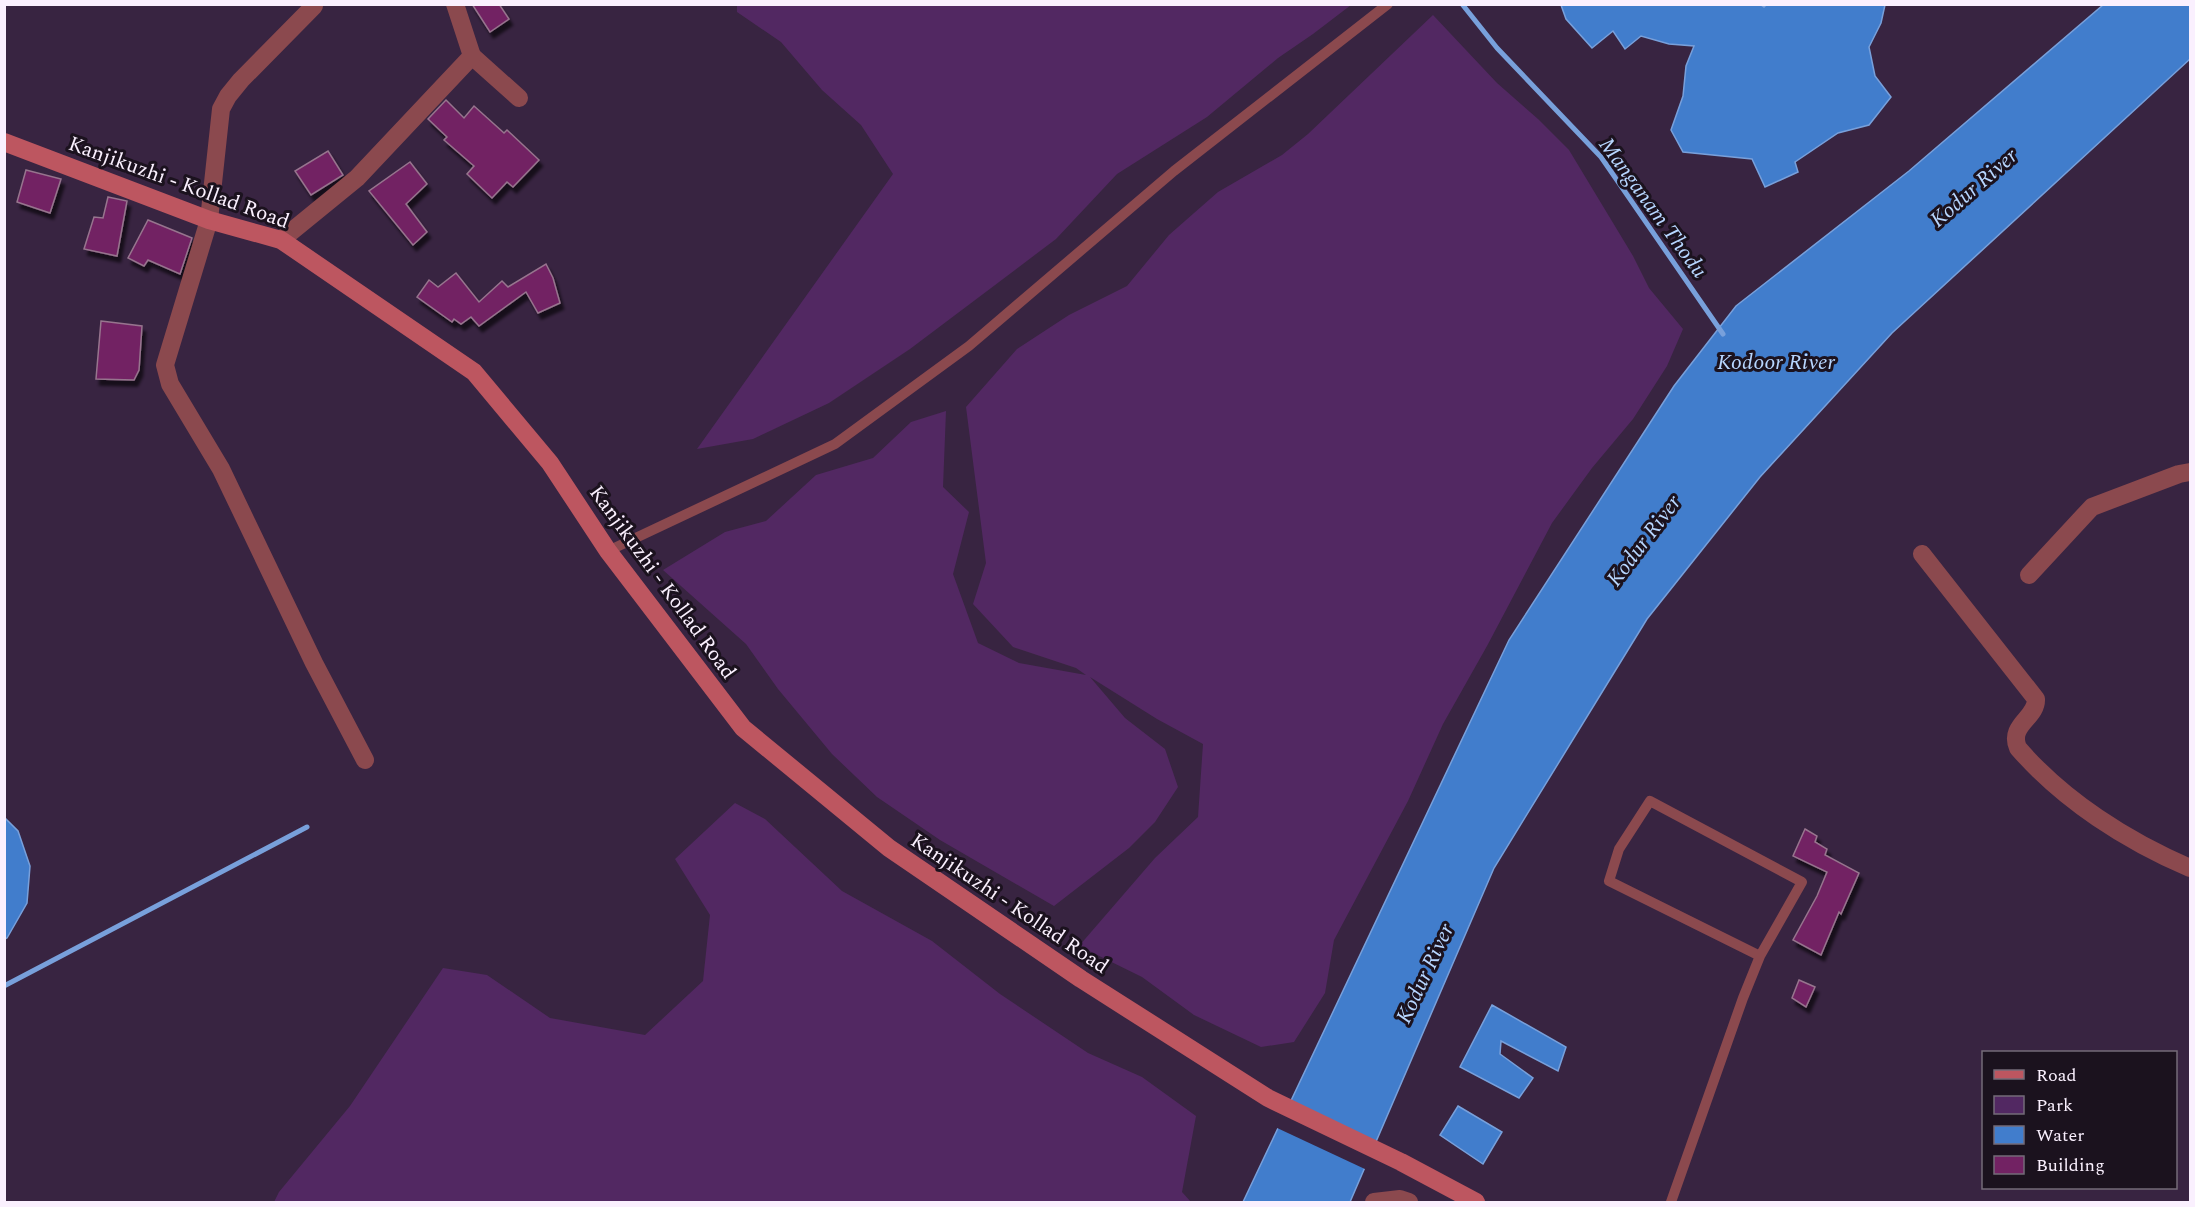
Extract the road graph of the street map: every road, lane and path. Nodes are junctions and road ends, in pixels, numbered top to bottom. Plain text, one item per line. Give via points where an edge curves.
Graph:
1 (455, 4) edge
2 (1388, 4) edge
3 (314, 6) dead end
4 (472, 56) junction
5 (519, 98) dead end
6 (4, 142) edge
7 (209, 220) junction
8 (281, 240) junction
9 (2190, 472) edge
10 (608, 551) junction
11 (1922, 554) dead end
12 (2029, 575) dead end
13 (365, 760) dead end
14 (2190, 868) edge
15 (1760, 956) junction
16 (1374, 1203) edge
17 (1409, 1203) edge
18 (1476, 1203) edge
19 (1671, 1203) edge

1 - 4 street
2 - 10 lane via 1174,171 969,346 835,444
3 - 7 street via 224,102 219,116
4 - 5 street
4 - 8 street via 357,178
6 - 7 main road, Kanjikuzhi - Kollad Road
7 - 8 main road, Kanjikuzhi - Kollad Road
7 - 13 street via 166,357 166,373 221,469
8 - 10 main road, Kanjikuzhi - Kollad Road via 474,372 550,463
9 - 12 street via 2092,507
10 - 18 main road, Kanjikuzhi - Kollad Road via 742,728 889,848 1081,979 1268,1098
11 - 14 street via 2036,699 2033,710 2018,728 2018,748 2054,783 2111,828
15 - 15 lane via 1609,881 1619,849 1650,801 1802,882
15 - 19 lane
16 - 17 street via 1400,1199

